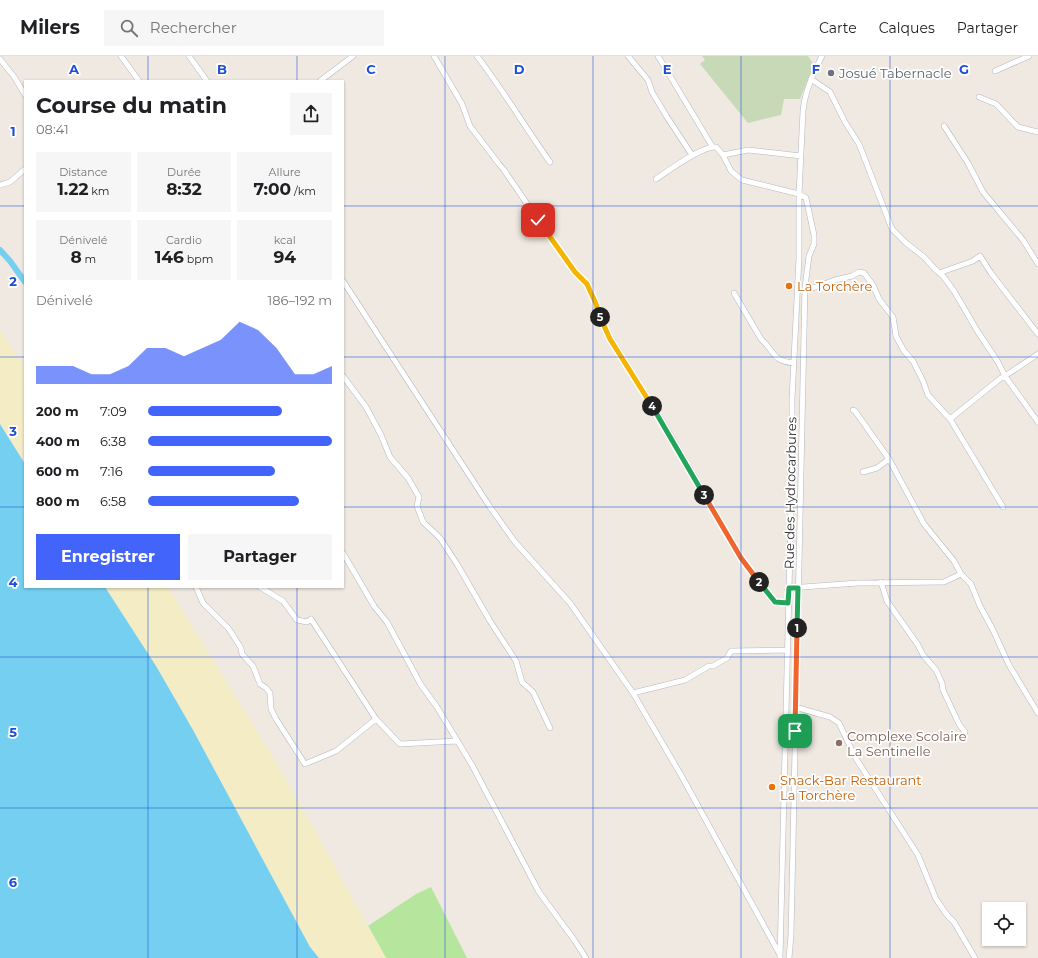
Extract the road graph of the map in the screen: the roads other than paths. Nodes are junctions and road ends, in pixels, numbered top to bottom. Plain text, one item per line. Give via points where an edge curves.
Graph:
1 (121, 56) edge
2 (189, 56) edge
3 (353, 56) edge
4 (434, 56) edge
5 (477, 56) edge
6 (628, 56) edge
7 (658, 56) edge
8 (822, 56) edge
9 (1029, 56) edge
10 (0, 59) edge
11 (995, 71) dead end
12 (811, 79) junction
13 (138, 80) edge
14 (206, 80) edge
15 (321, 80) edge
16 (24, 93) edge
17 (979, 97) dead end
18 (944, 126) dead end
19 (1038, 132) edge
20 (712, 146) junction
21 (723, 155) junction
22 (692, 156) junction
23 (801, 156) junction
24 (550, 162) dead end
25 (24, 170) edge
26 (656, 179) dead end
27 (0, 185) edge
28 (799, 194) junction
29 (1038, 264) edge
30 (939, 273) junction
31 (344, 283) edge
32 (805, 287) junction
33 (734, 293) dead end
34 (1038, 334) edge
35 (1038, 354) edge
36 (794, 363) junction
37 (1005, 376) junction
38 (344, 377) edge
39 (792, 398) junction
40 (803, 399) junction
41 (853, 410) dead end
42 (1036, 416) edge
43 (950, 419) junction
44 (1038, 422) edge
45 (889, 458) junction
46 (863, 472) dead end
47 (1003, 507) dead end
48 (344, 555) edge
49 (961, 574) junction
50 (881, 582) junction
51 (196, 588) edge
52 (262, 588) edge
53 (789, 588) junction
54 (798, 588) junction
55 (788, 603) junction
56 (787, 650) junction
57 (633, 693) junction
58 (795, 707) junction
59 (1038, 713) edge
60 (376, 719) junction
61 (550, 728) dead end
62 (965, 732) dead end
63 (457, 741) junction
64 (780, 956) edge
65 (586, 958) edge
66 (789, 958) edge
67 (975, 958) edge

1 - 13 street
2 - 14 street
3 - 15 street
4 - 55 street via 462,104 470,126 575,272 587,284 610,339 664,424 741,558 772,600
5 - 24 street
6 - 22 street via 648,80 652,92
7 - 20 street
8 - 12 street, Rue des Hydrocarbures
9 - 11 street
10 - 16 street
12 - 23 street, Rue des Hydrocarbures via 804,99
12 - 30 street via 830,92 859,144 892,229
17 - 19 street via 996,104 1018,127
18 - 29 street via 983,192 1023,240
20 - 21 street
20 - 22 street
21 - 23 street via 748,150
21 - 28 street via 731,171 742,180
22 - 26 street
23 - 28 street, Rue des Hydrocarbures
25 - 27 street via 10,182
28 - 32 street via 806,198 814,235
28 - 36 street, Rue des Hydrocarbures
30 - 34 street via 980,256
30 - 37 street via 954,291
31 - 57 street via 490,507 515,542 570,603
32 - 40 street
32 - 43 street via 810,289 859,272 864,273 893,317 896,336 920,375 928,394
33 - 36 street via 761,339 776,358
35 - 37 street
36 - 39 street, Rue des Hydrocarbures
37 - 42 street
37 - 43 street
38 - 61 street via 366,407 390,457 408,478 418,497 423,522 440,538 457,564 516,661 522,682 532,692
39 - 40 street
39 - 53 street, Rue des Hydrocarbures
40 - 54 street
41 - 45 street
42 - 44 street
43 - 47 street
45 - 46 street via 877,468
45 - 49 street via 924,524 954,561
48 - 63 street
49 - 50 street via 944,582
49 - 59 street via 971,584 1009,665
50 - 54 street
50 - 62 street via 888,601 923,655 936,670 943,690
51 - 60 street via 203,603 229,629 242,654 253,666 260,684 270,694 276,719 305,764 336,751
52 - 60 street via 283,601 297,620 307,622 311,619
53 - 54 street
53 - 55 street, Rue des Hydrocarbures
54 - 58 street
55 - 56 street, Rue des Hydrocarbures
56 - 57 street via 731,651 727,658 687,679
56 - 64 street, Rue des Hydrocarbures
57 - 64 street
58 - 66 street
58 - 67 street via 830,717 839,723 855,757 920,859 936,899 954,922
60 - 63 street via 400,744
63 - 65 street via 539,892

